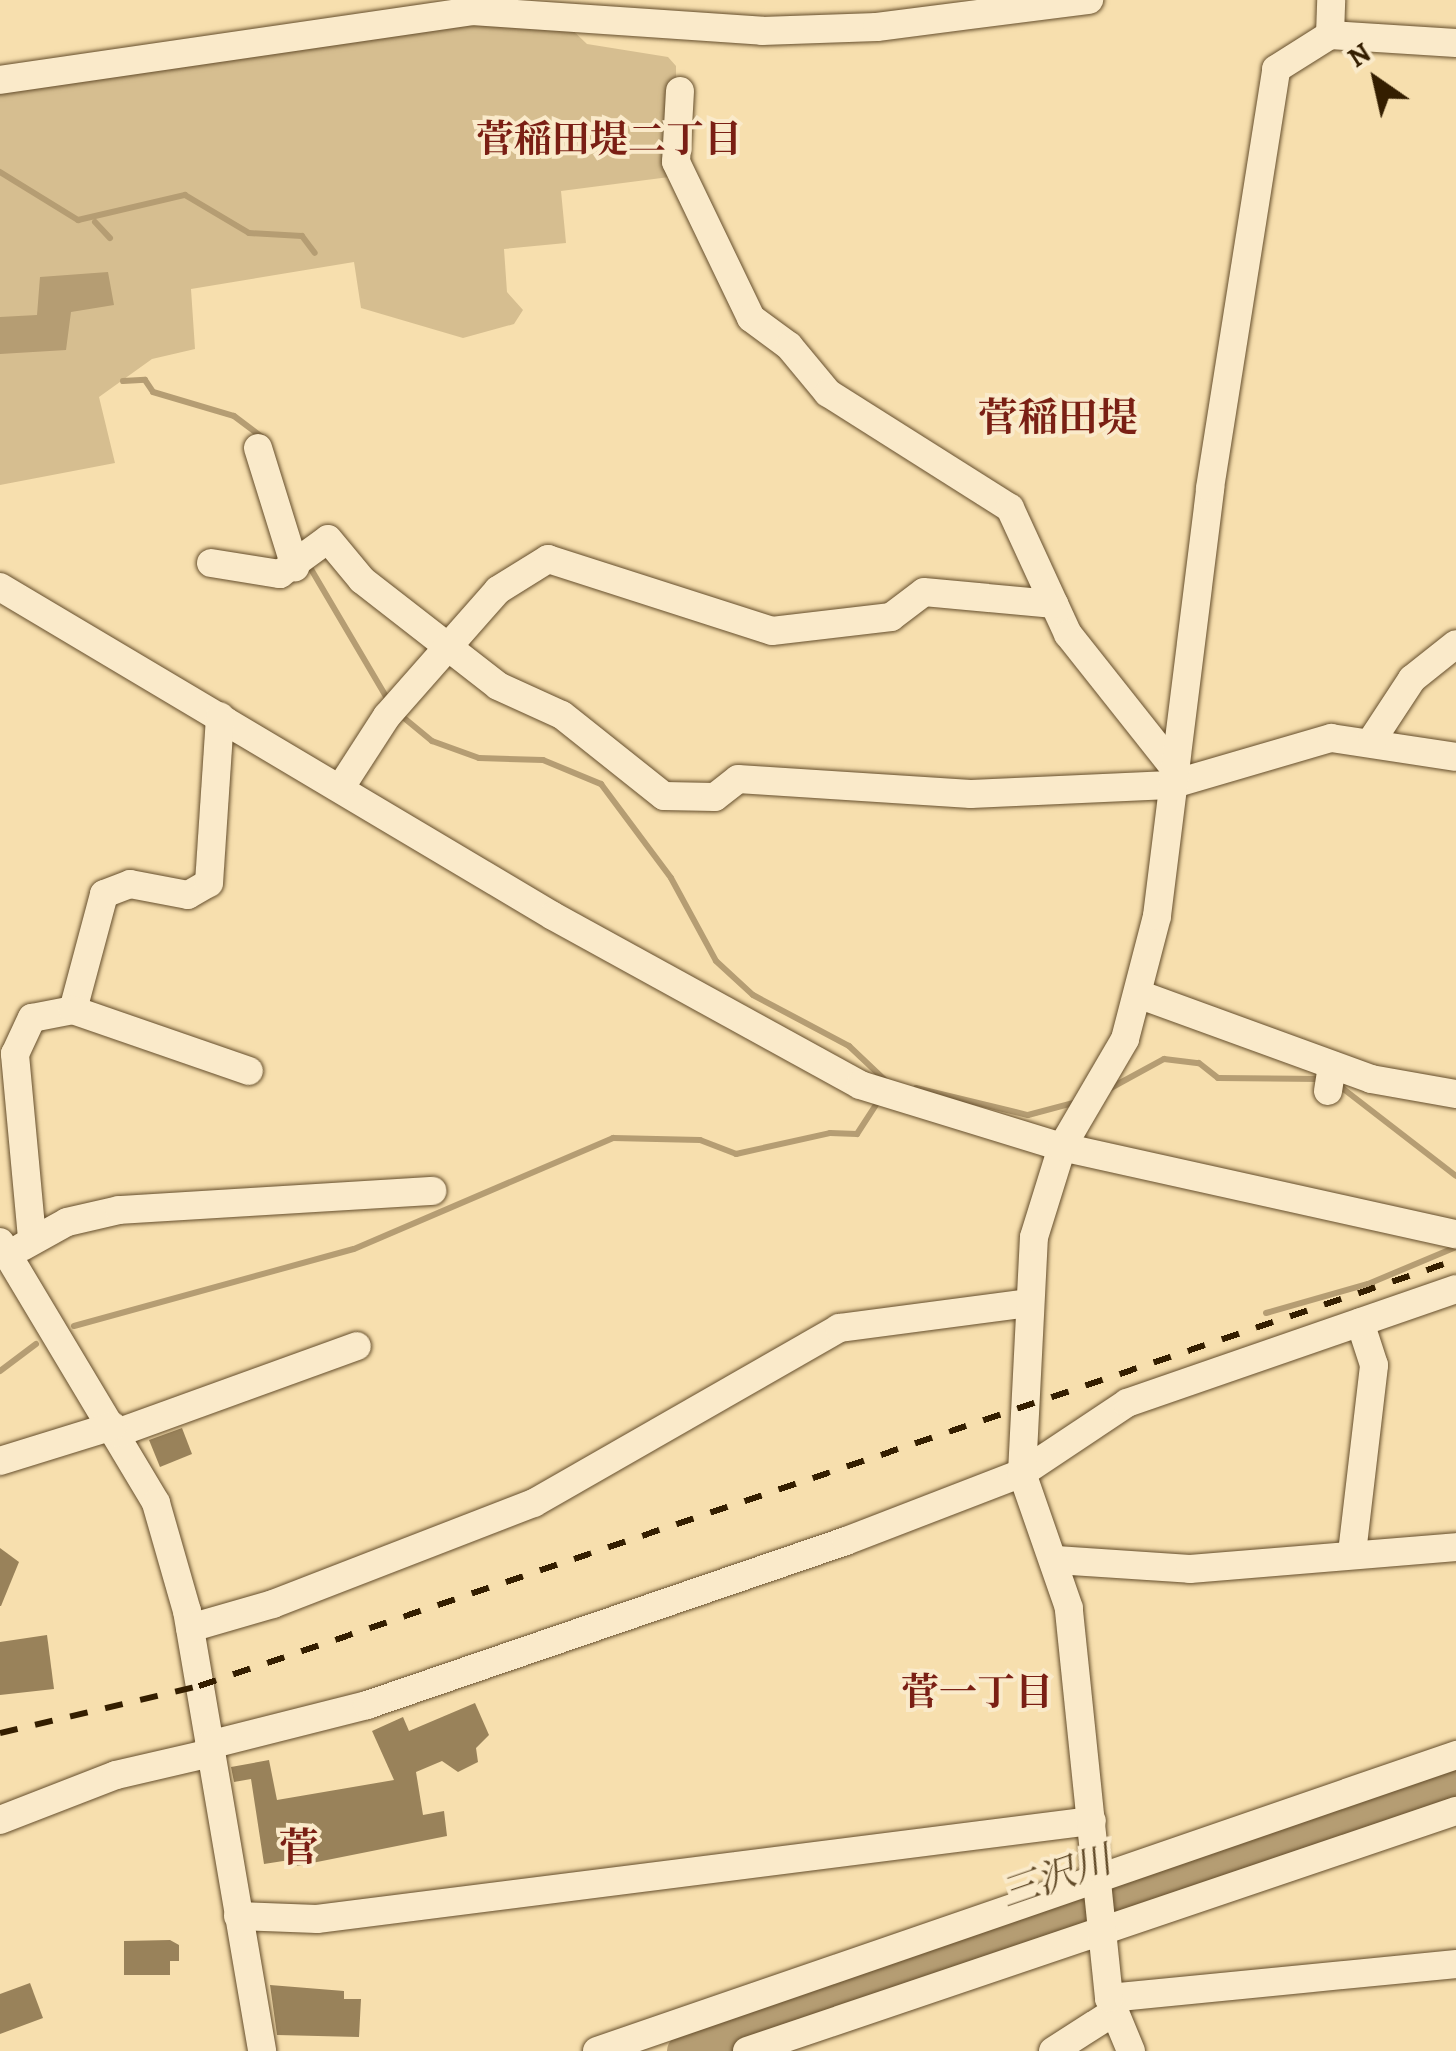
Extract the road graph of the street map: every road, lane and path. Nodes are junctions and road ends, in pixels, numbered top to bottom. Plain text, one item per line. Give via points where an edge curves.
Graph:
1 (1089, 0) edge
2 (1331, 0) edge
3 (1330, 35) junction
4 (1456, 43) edge
5 (0, 80) edge
6 (680, 91) dead end
7 (258, 448) dead end
8 (303, 562) junction
9 (211, 564) dead end
10 (0, 587) edge
11 (1054, 604) junction
12 (1456, 644) edge
13 (452, 645) junction
14 (220, 716) junction
15 (1372, 740) junction
16 (1456, 757) edge
17 (1171, 775) junction
18 (341, 788) junction
19 (1138, 994) junction
20 (73, 1010) junction
21 (248, 1071) dead end
22 (1456, 1094) edge
23 (1062, 1147) junction
24 (432, 1191) dead end
25 (1456, 1234) edge
26 (32, 1238) junction
27 (8, 1266) edge
28 (1456, 1289) edge
29 (1029, 1304) junction
30 (1360, 1322) junction
31 (357, 1346) dead end
32 (115, 1430) junction
33 (0, 1460) edge
34 (1022, 1472) junction
35 (1456, 1547) edge
36 (1352, 1553) junction
37 (1056, 1560) junction
38 (190, 1628) junction
39 (210, 1749) junction
40 (1456, 1755) edge
41 (1456, 1810) edge
42 (0, 1820) edge
43 (1092, 1821) junction
44 (1097, 1879) junction
45 (238, 1916) junction
46 (1103, 1930) junction
47 (1456, 1964) edge
48 (1112, 2005) junction
49 (262, 2051) edge
50 (597, 2051) edge
51 (747, 2051) edge
52 (1053, 2051) edge
53 (1132, 2051) edge

1 - 5 street via 877,28 762,30 472,10
2 - 3 street
3 - 4 street
3 - 17 street via 1276,69
6 - 11 street via 676,162 751,318 790,346 828,394 1010,508
7 - 8 street
8 - 9 street via 280,574
8 - 13 street via 328,539 362,580
10 - 14 street
11 - 13 street via 924,592 891,617 772,631 548,560 498,590
11 - 17 street via 1097,678
12 - 15 street via 1412,679
13 - 17 street via 498,686 562,715 664,796 715,797 738,779 937,793
13 - 18 street via 394,709
14 - 18 street
14 - 20 street via 209,883 188,895 130,884 104,894
15 - 16 street
15 - 17 street via 1331,738
17 - 19 street via 1157,916
18 - 23 street via 795,1056 896,1100
19 - 22 street via 1330,1077
19 - 23 street via 1103,1080
20 - 21 street
20 - 26 street via 32,1018 15,1054
23 - 25 street
23 - 29 street via 1042,1192
24 - 26 street via 118,1210
26 - 27 street
27 - 32 street
28 - 30 street
29 - 34 street
29 - 38 street via 839,1328 534,1502 273,1604
30 - 34 street via 1127,1403
30 - 36 street via 1374,1365
31 - 32 street
32 - 33 street
32 - 38 street via 156,1504
34 - 37 street
34 - 39 street via 367,1705
35 - 36 street
36 - 37 street via 1190,1570
37 - 43 street via 1069,1608
38 - 39 street
39 - 42 street via 116,1775
39 - 45 street
40 - 44 street
41 - 46 street
43 - 44 street
43 - 45 street via 317,1919
44 - 46 street
44 - 50 street
45 - 49 street
46 - 48 street
46 - 51 street
47 - 48 street
48 - 52 street
48 - 53 street

